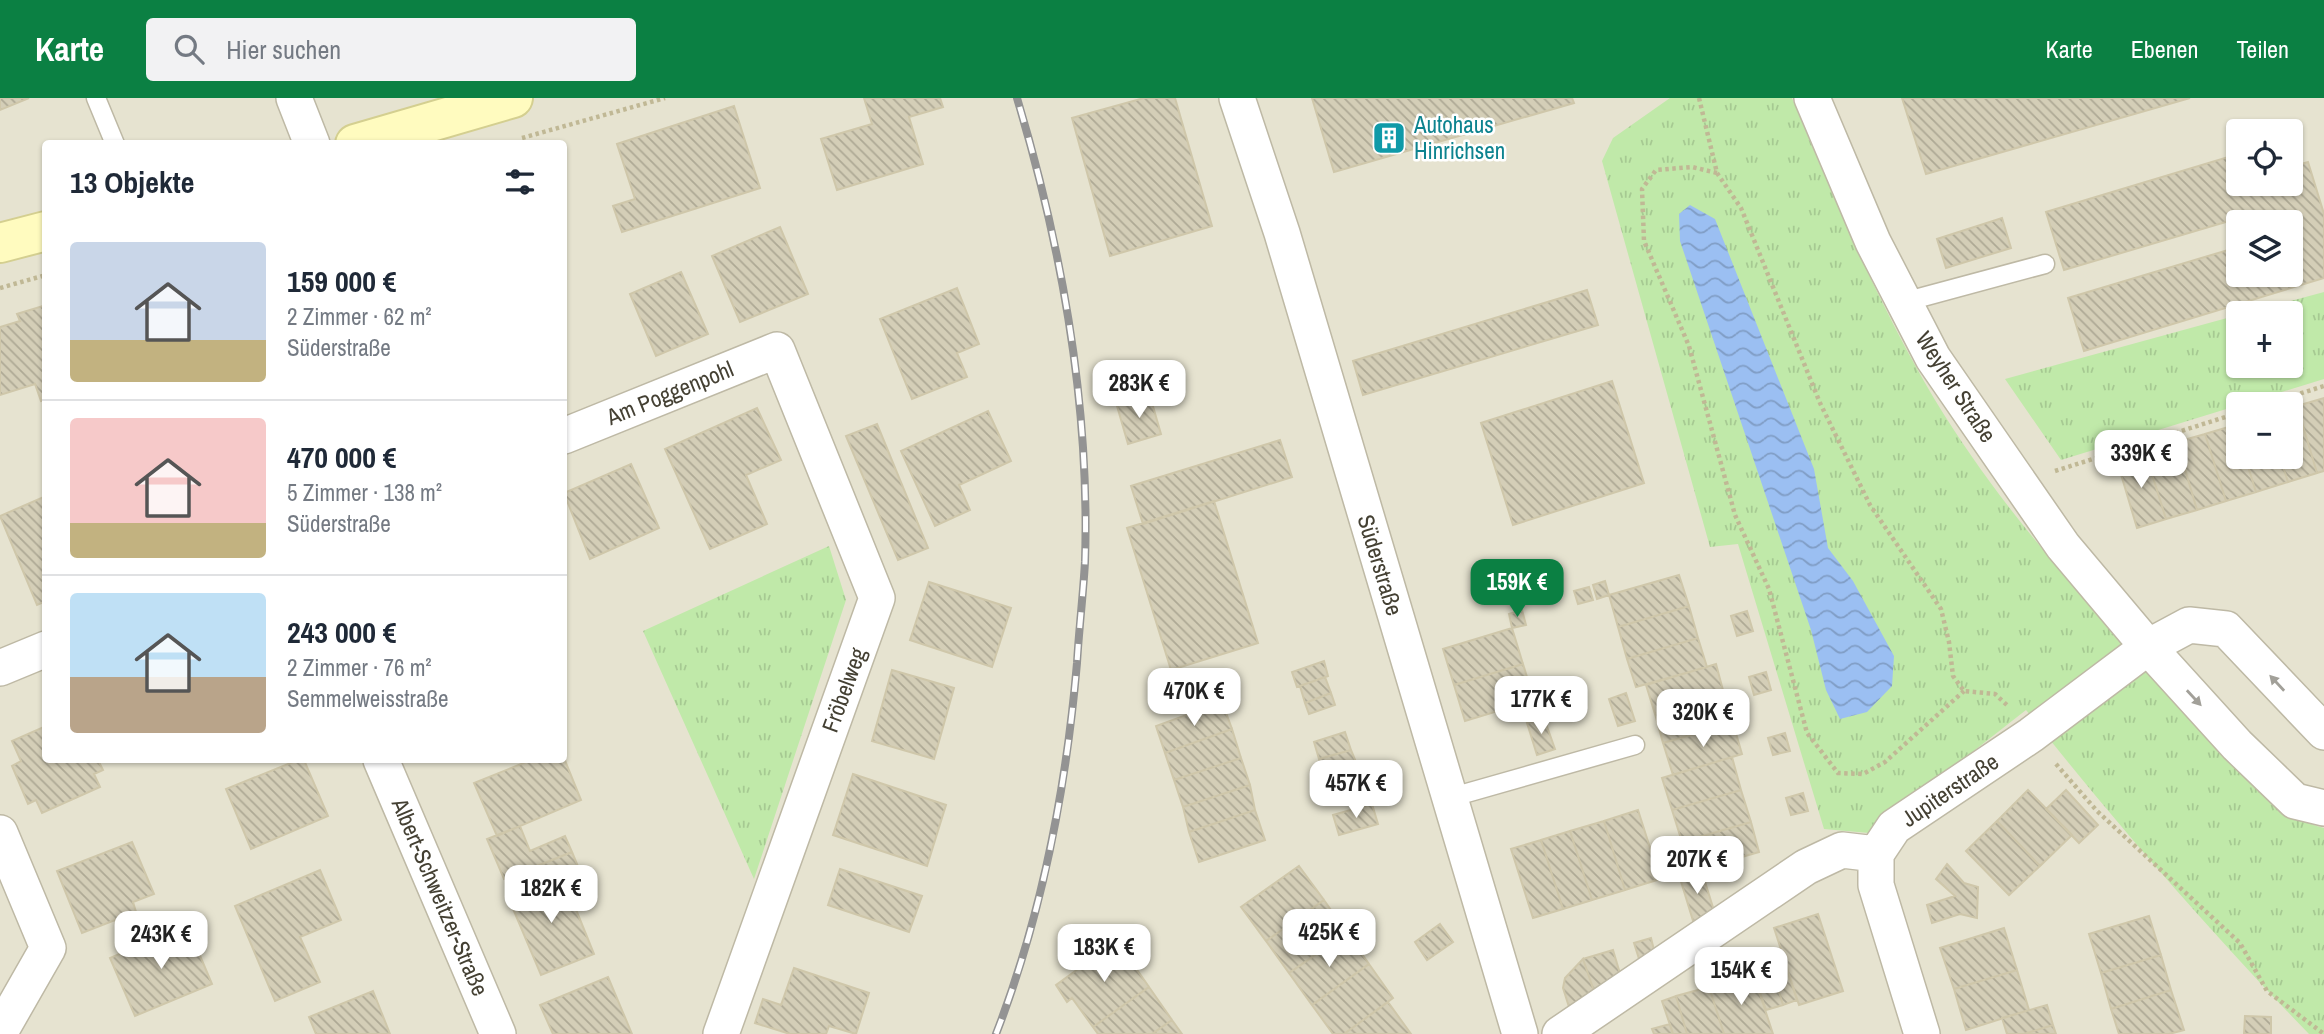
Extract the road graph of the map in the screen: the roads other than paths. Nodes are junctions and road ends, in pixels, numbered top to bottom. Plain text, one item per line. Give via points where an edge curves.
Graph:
1 (96, 98) edge
2 (294, 98) edge
3 (513, 98) edge
4 (1237, 98) edge
5 (1812, 98) edge
6 (113, 140) edge
7 (310, 140) edge
8 (369, 140) edge
9 (42, 232) edge
10 (0, 243) edge
11 (2046, 264) dead end
12 (1904, 302) junction
13 (777, 349) joint
14 (567, 435) edge
15 (2148, 648) junction
16 (42, 651) edge
17 (0, 668) edge
18 (2324, 732) edge
19 (1635, 745) dead end
20 (383, 763) edge
21 (1450, 798) junction
22 (2324, 808) edge
23 (0, 833) edge
24 (1876, 854) junction
25 (0, 1032) edge
26 (498, 1034) edge
27 (721, 1034) edge
28 (1520, 1034) edge
29 (1560, 1034) edge
30 (1922, 1034) edge

1 - 6 lane
2 - 7 street
3 - 8 street
4 - 21 street, Süderstraße via 1286,246
5 - 12 street, Weyher Straße via 1873,242
9 - 10 street
11 - 12 lane
12 - 15 street, Weyher Straße via 1933,358 2063,547
13 - 14 street, Am Poggenpohl
13 - 27 street, Fröbelweg via 877,598
18 -> 15 street via 2226,629 2189,625
15 -> 22 street, Weyher Straße via 2295,801
15 - 24 street, Jupiterstraße via 2031,735 1894,827
16 - 17 street
19 - 21 lane
20 - 26 street, Albert-Schweitzer-Straße
21 - 28 street, Süderstraße
23 - 25 street via 48,948
24 - 29 street via 1842,850 1805,867
24 - 30 street via 1876,885

